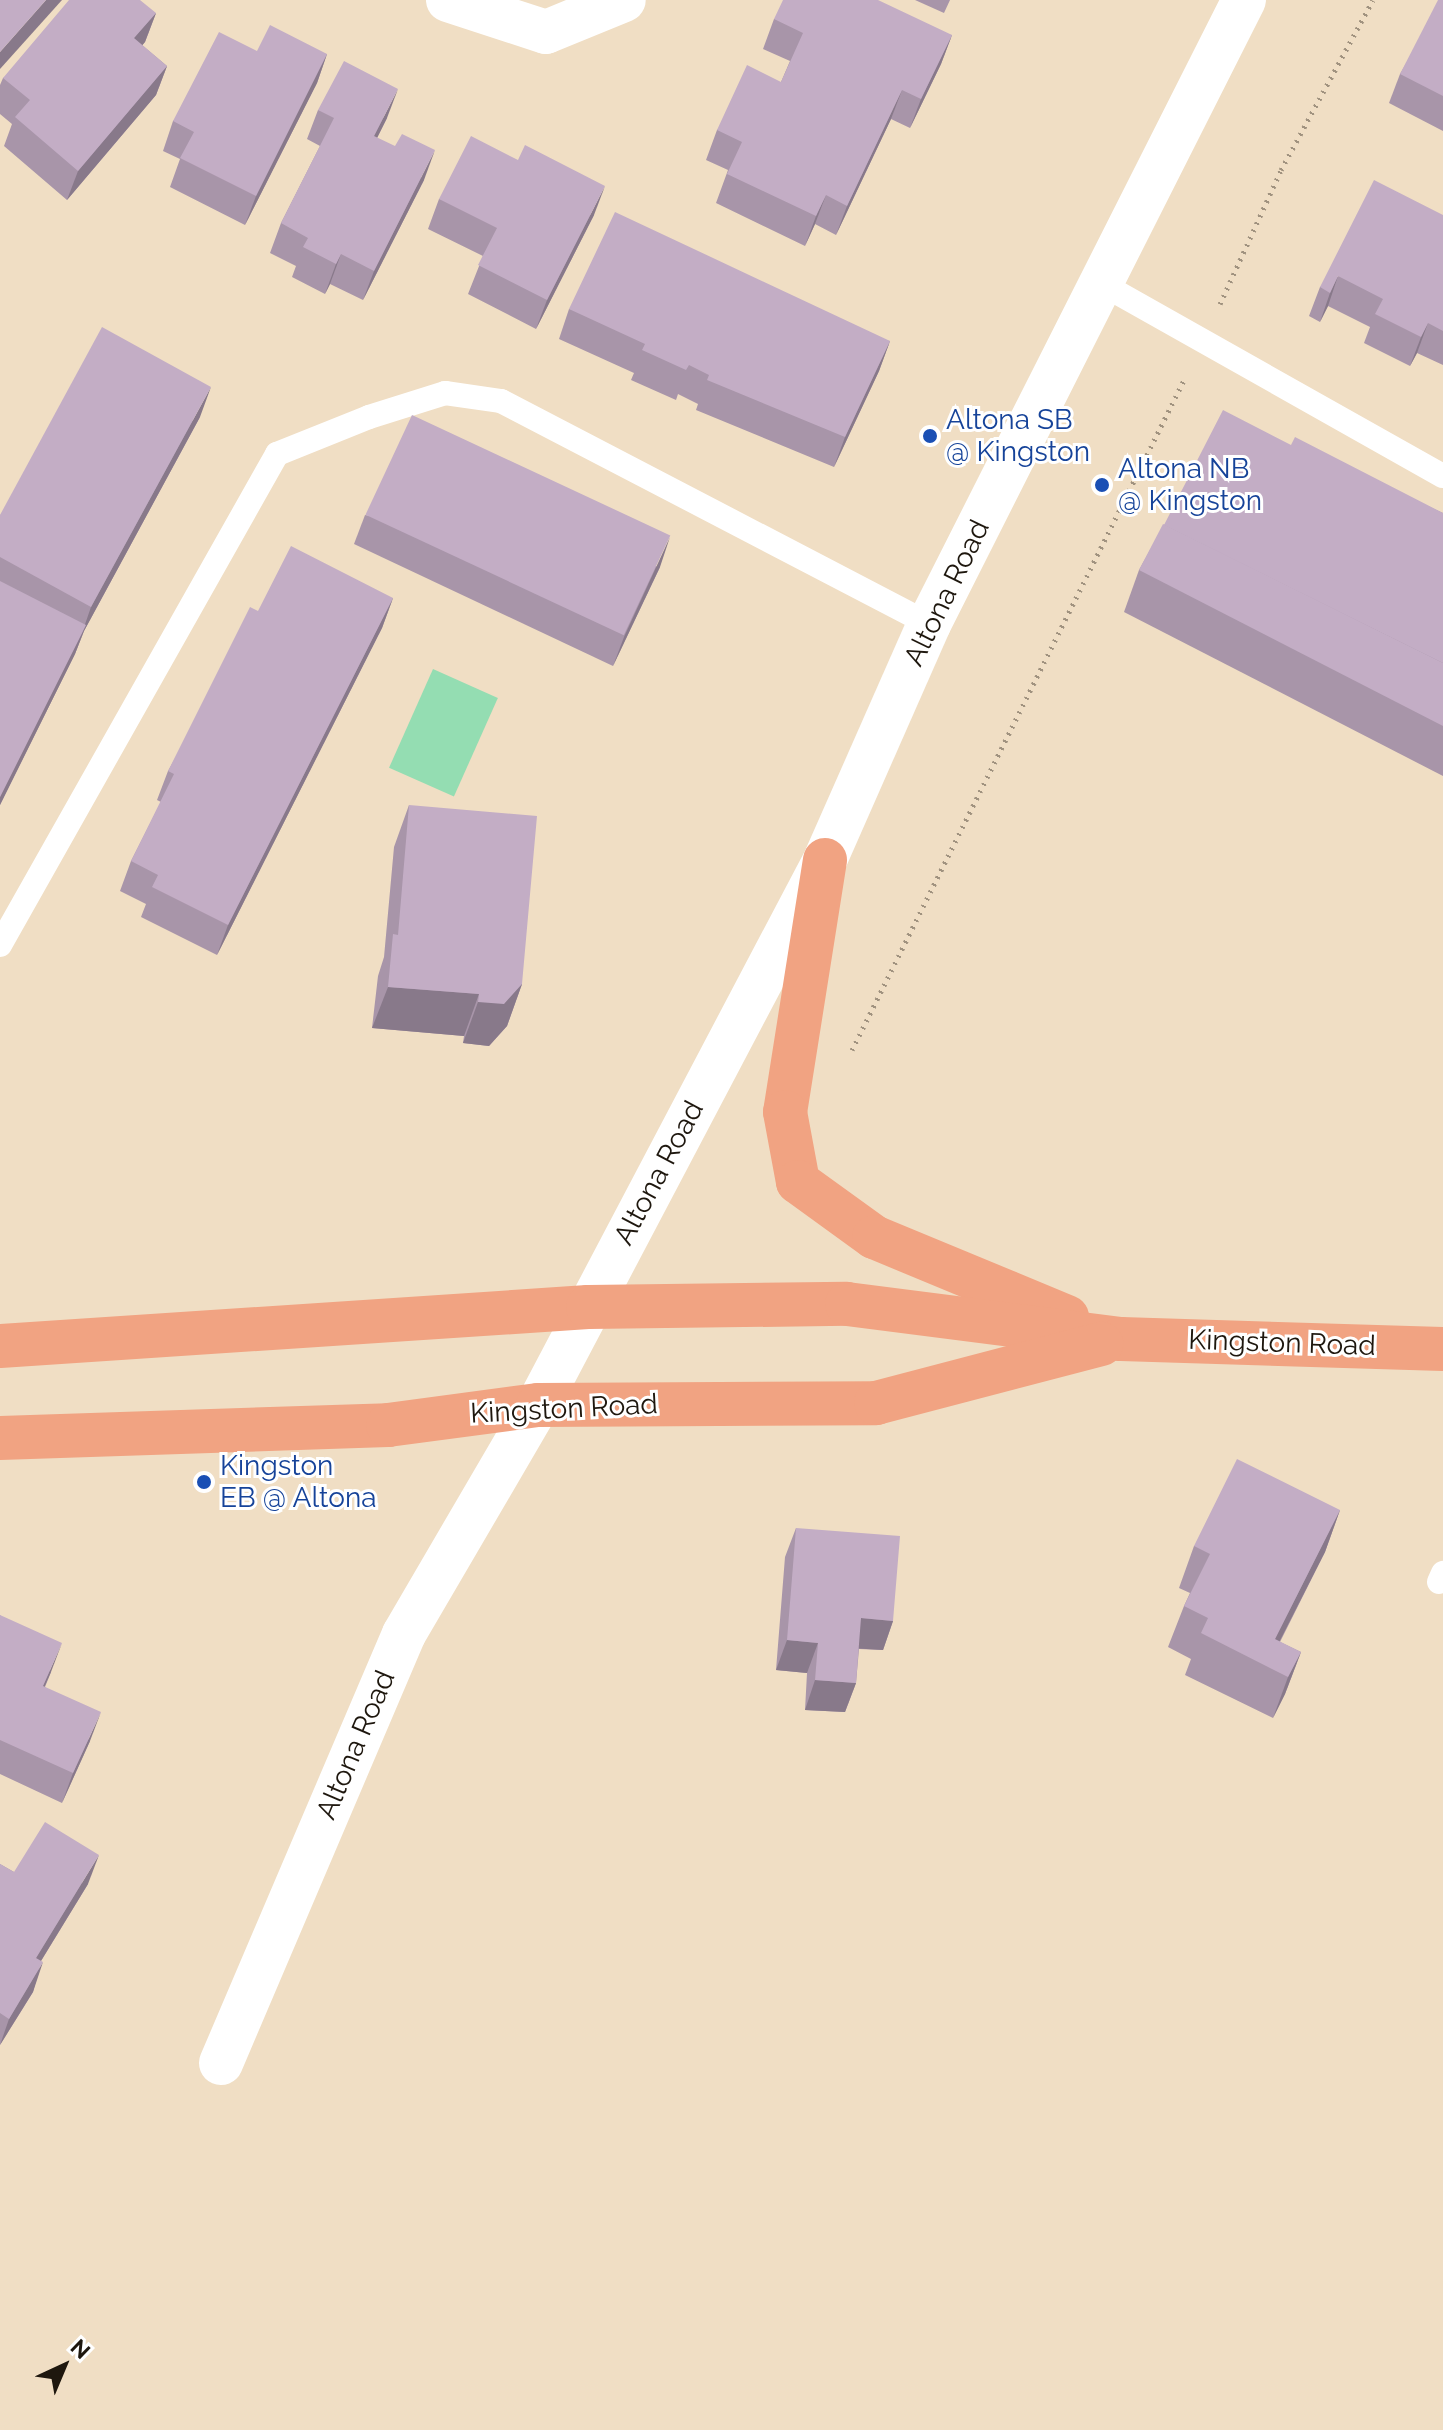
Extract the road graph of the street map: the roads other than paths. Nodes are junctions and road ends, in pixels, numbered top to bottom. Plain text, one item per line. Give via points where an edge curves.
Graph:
1 (448, 0) edge
2 (624, 0) edge
3 (1244, 0) edge
4 (1102, 284) junction
5 (1443, 476) edge
6 (929, 624) junction
7 (825, 860) junction
8 (0, 945) edge
9 (588, 1307) junction
10 (1121, 1339) junction
11 (0, 1346) edge
12 (1443, 1349) edge
13 (538, 1405) junction
14 (0, 1438) edge
15 (221, 2063) dead end

1 - 2 main road via 546,32
3 - 4 main road, Altona Road
4 - 5 lane
4 - 6 main road, Altona Road
6 - 7 main road, Altona Road
6 - 8 lane via 501,401 445,393 369,417 277,454
7 - 9 main road, Altona Road
7 - 10 main road via 785,1112 798,1182 874,1237
9 - 10 main road, Kingston Road via 847,1304
9 - 11 main road, Kingston Road
9 - 13 main road, Altona Road
10 - 12 main road, Kingston Road
10 - 13 main road, Kingston Road via 876,1403
13 - 14 main road, Kingston Road via 388,1425
13 - 15 main road, Altona Road via 404,1634

